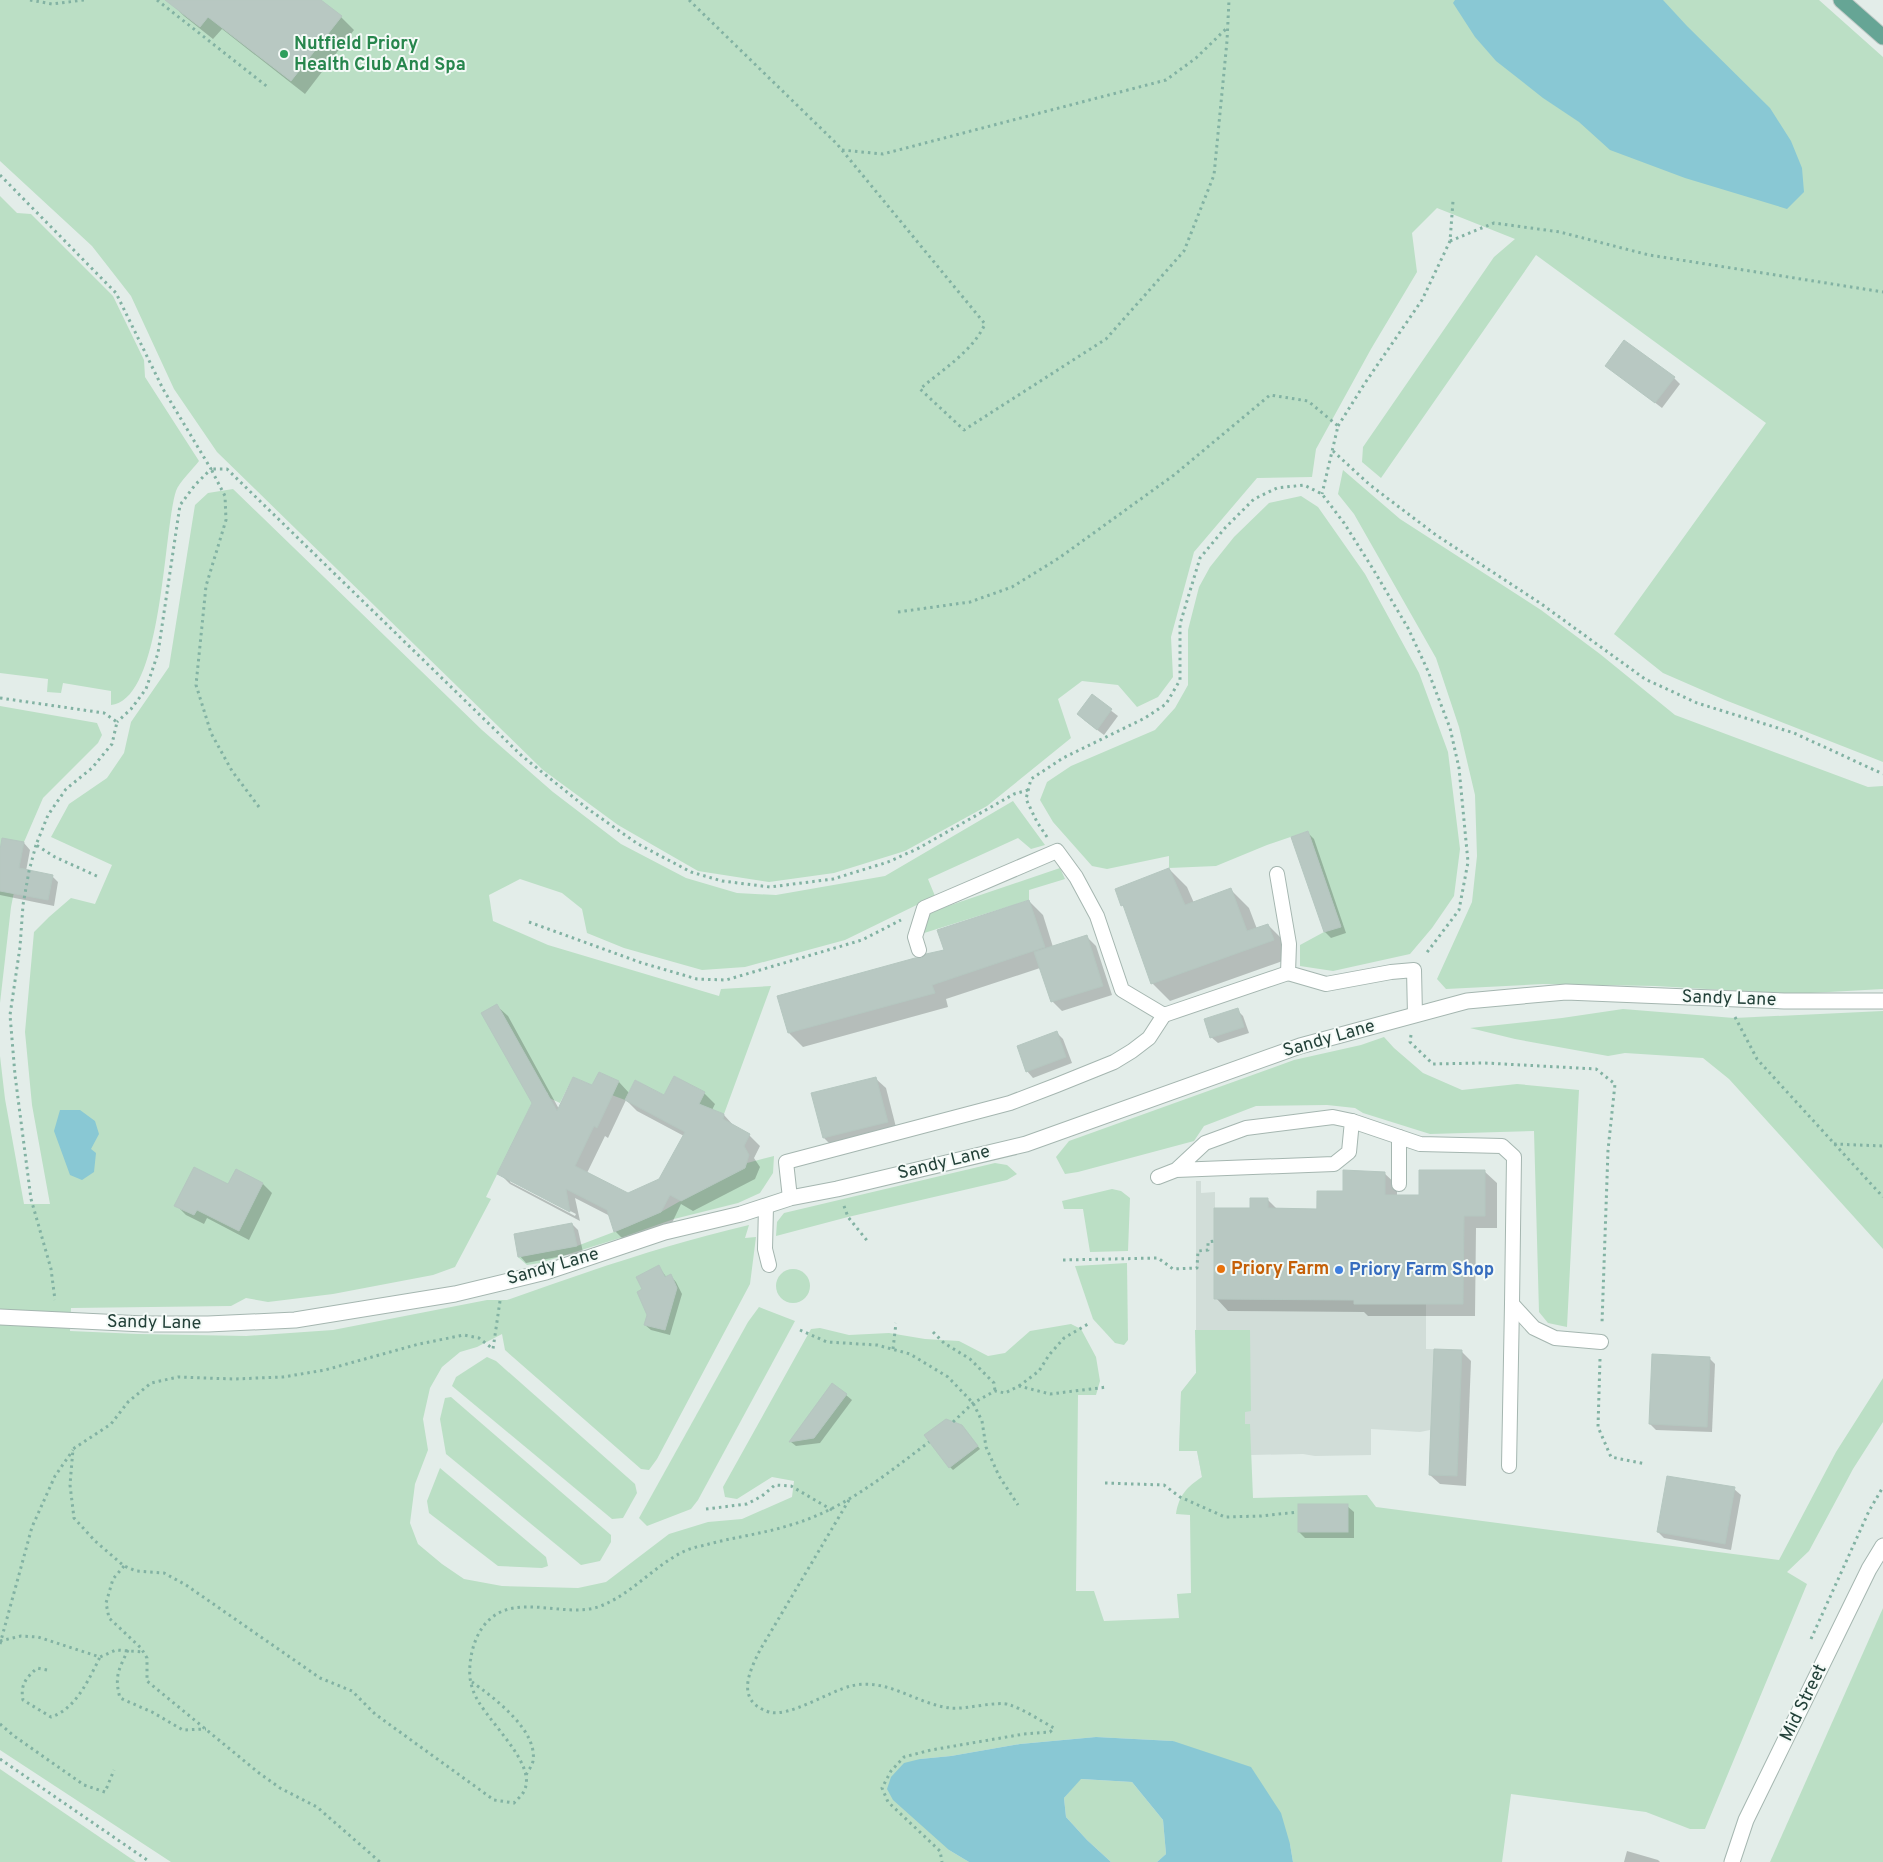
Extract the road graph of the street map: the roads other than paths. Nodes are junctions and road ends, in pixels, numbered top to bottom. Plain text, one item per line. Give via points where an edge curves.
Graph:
1 (1841, 0) edge
2 (1883, 37) edge
3 (1277, 874) dead end
4 (919, 950) dead end
5 (1288, 973) junction
6 (1883, 1001) edge
7 (1164, 1015) junction
8 (1415, 1015) junction
9 (1352, 1121) junction
10 (1399, 1137) junction
11 (1176, 1170) junction
12 (1158, 1178) dead end
13 (1399, 1184) dead end
14 (790, 1198) junction
15 (766, 1206) junction
16 (769, 1265) dead end
17 (1512, 1304) junction
18 (0, 1317) edge
19 (1601, 1342) road end
20 (1510, 1466) dead end
21 (1883, 1546) edge
22 (1732, 1862) edge

1 - 2 main road
3 - 5 lane via 1289,944
4 - 7 lane via 915,937 924,908 1057,851 1076,877 1096,916 1122,990
5 - 7 lane
5 - 8 lane via 1326,984 1414,970
6 - 8 street, Sandy Lane via 1566,992 1467,1001
7 - 14 lane via 1149,1038 1132,1051 1114,1062 1057,1085 1010,1103 786,1162
8 - 14 street, Sandy Lane via 1300,1046 1026,1144 837,1190
9 - 10 lane
9 - 11 lane via 1333,1117 1246,1128 1205,1143
9 - 11 lane via 1349,1152 1334,1164
10 - 13 lane
10 - 17 lane via 1420,1144 1502,1146 1514,1157
11 - 12 lane
14 - 15 street, Sandy Lane
15 - 16 lane via 765,1249
15 - 18 street, Sandy Lane via 665,1232 546,1272 446,1295 295,1320 153,1324
17 - 19 lane via 1534,1328 1555,1338
17 - 20 lane
21 - 22 street, Mid Street via 1746,1820

